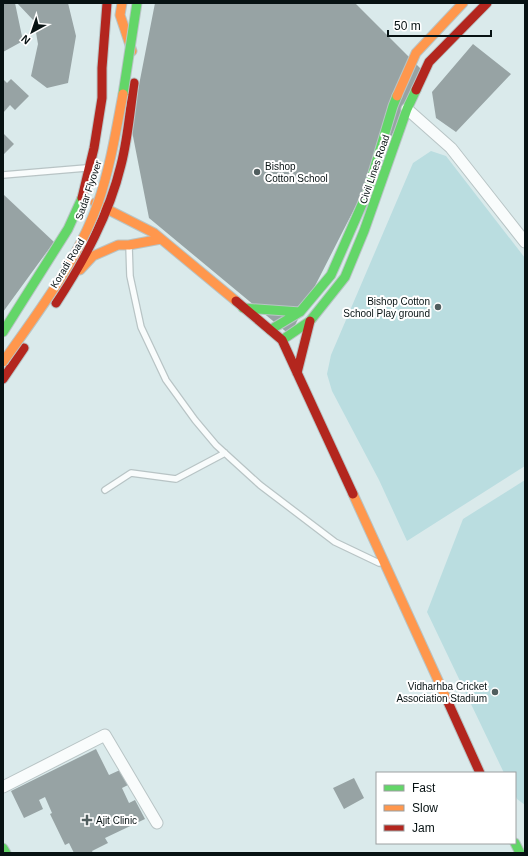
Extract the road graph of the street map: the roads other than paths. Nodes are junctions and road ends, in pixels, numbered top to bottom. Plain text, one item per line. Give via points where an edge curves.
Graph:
1 (106, 3) edge
2 (122, 3) edge
3 (128, 3) edge
4 (137, 3) edge
5 (146, 3) edge
6 (463, 3) edge
7 (487, 3) edge
8 (144, 19) dead end
9 (140, 42) dead end
10 (120, 49) dead end
11 (137, 65) junction
12 (407, 109) junction
13 (104, 140) dead end
14 (91, 167) junction
15 (3, 175) edge
16 (82, 198) junction
17 (107, 208) junction
18 (161, 239) junction
19 (525, 242) edge
20 (129, 245) junction
21 (64, 253) dead end
22 (72, 279) junction
23 (243, 308) junction
24 (300, 312) junction
25 (24, 317) dead end
26 (310, 321) junction
27 (270, 330) junction
28 (3, 332) edge
29 (282, 340) junction
30 (3, 348) edge
31 (3, 362) edge
32 (297, 374) junction
33 (3, 379) edge
34 (225, 453) junction
35 (105, 490) dead end
36 (385, 566) junction
37 (480, 772) edge
38 (3, 787) edge
39 (157, 823) dead end
40 (516, 844) edge
41 (3, 848) edge
42 (6, 853) edge
43 (520, 853) edge

1 - 14 main road via 102,96
2 - 11 main road via 120,15
3 - 10 main road
4 - 31 main road, Sadar Flyover, bridge via 107,174 94,213 74,256 51,294
5 - 8 main road
6 - 24 main road via 416,53 393,106 367,193 331,275
7 - 12 main road, Civil Lines Road via 429,62
9 - 11 main road, Koradi Road
11 - 17 main road, Koradi Road via 118,175
12 - 19 street via 451,148
12 - 26 main road, Civil Lines Road via 345,277
13 - 21 main road, Sadar Flyover via 99,170 83,214
14 - 15 lane
14 - 16 main road
16 - 17 main road
16 - 28 main road via 68,229
17 - 18 main road
17 - 22 main road, Koradi Road via 92,243
18 - 20 main road
18 - 23 main road
20 - 22 main road via 118,245 93,256
20 - 34 lane via 130,276 141,327 166,380 195,420
22 - 33 main road, Koradi Road
23 - 24 main road
23 - 27 main road
24 - 27 main road
25 - 30 main road
26 - 29 main road, Civil Lines Road
26 - 32 main road
27 - 29 main road
29 - 32 main road
32 - 36 main road
34 - 35 lane via 176,479 130,473
34 - 36 lane via 260,486 335,542
36 - 37 main road
38 - 39 street via 106,735
40 - 43 main road
41 - 42 main road

